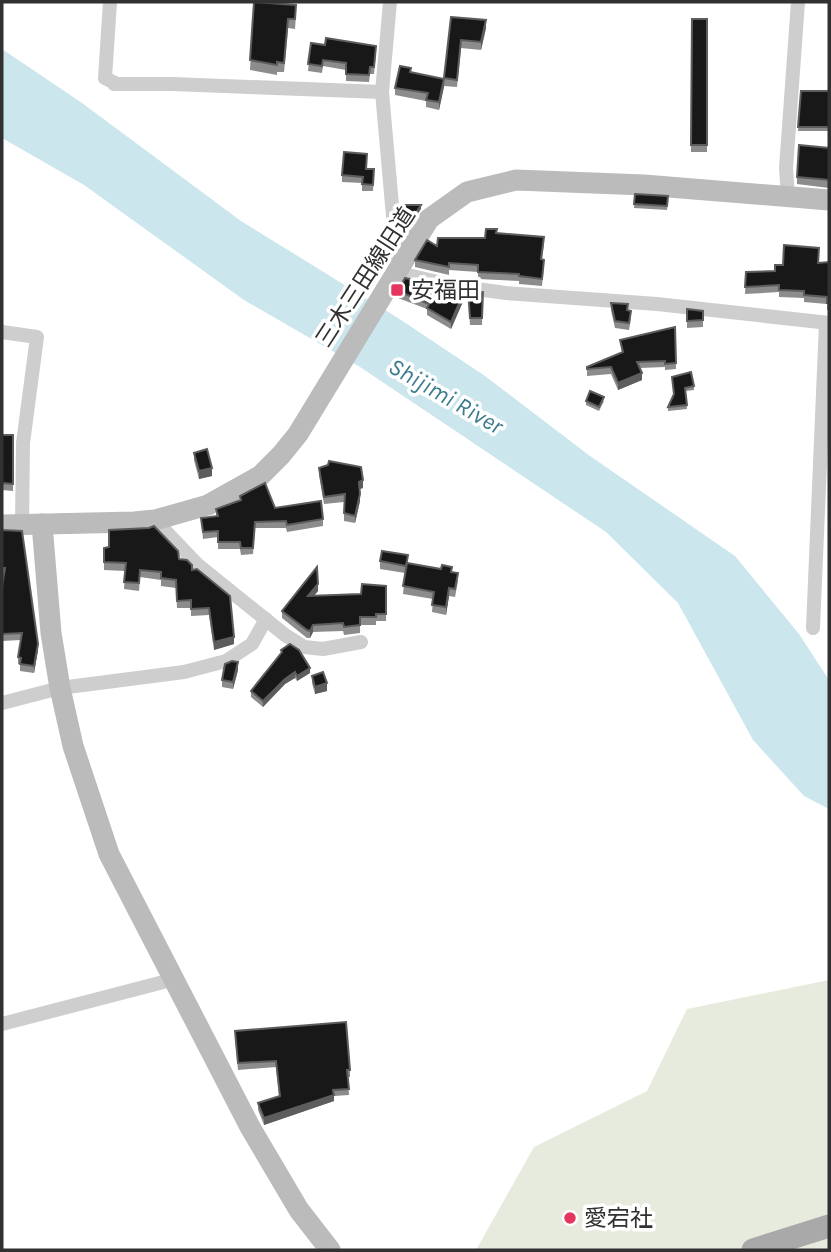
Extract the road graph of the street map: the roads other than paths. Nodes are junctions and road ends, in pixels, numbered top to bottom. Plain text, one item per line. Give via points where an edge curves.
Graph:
1 (110, 2) edge
2 (390, 2) edge
3 (798, 2) edge
4 (382, 92) junction
5 (788, 197) junction
6 (829, 200) edge
7 (395, 272) junction
8 (827, 323) edge
9 (2, 331) edge
10 (155, 520) junction
11 (22, 524) edge
12 (267, 619) junction
13 (813, 628) dead end
14 (360, 642) dead end
15 (60, 688) junction
16 (2, 703) edge
17 (175, 979) junction
18 (2, 1024) edge
19 (829, 1226) edge
20 (330, 1250) edge
21 (753, 1250) edge

1 - 4 street via 105,78 114,84
2 - 4 street
3 - 5 street
4 - 7 street
5 - 6 street, 三木三田線旧道
5 - 7 street, 三木三田線旧道 via 516,180 467,192 429,219
7 - 8 street via 506,293
7 - 10 street, 三木三田線旧道 via 281,456 260,476 208,505
8 - 13 street
9 - 11 street via 37,337 23,443
10 - 11 street, 三木三田線旧道
10 - 12 street via 198,565
11 - 15 street via 51,633
12 - 14 street via 304,647 323,649
12 - 15 street via 252,644 226,661 184,672
15 - 16 street
15 - 17 street via 73,746 108,854
17 - 18 street
17 - 20 street via 250,1127 299,1210
19 - 21 main road

